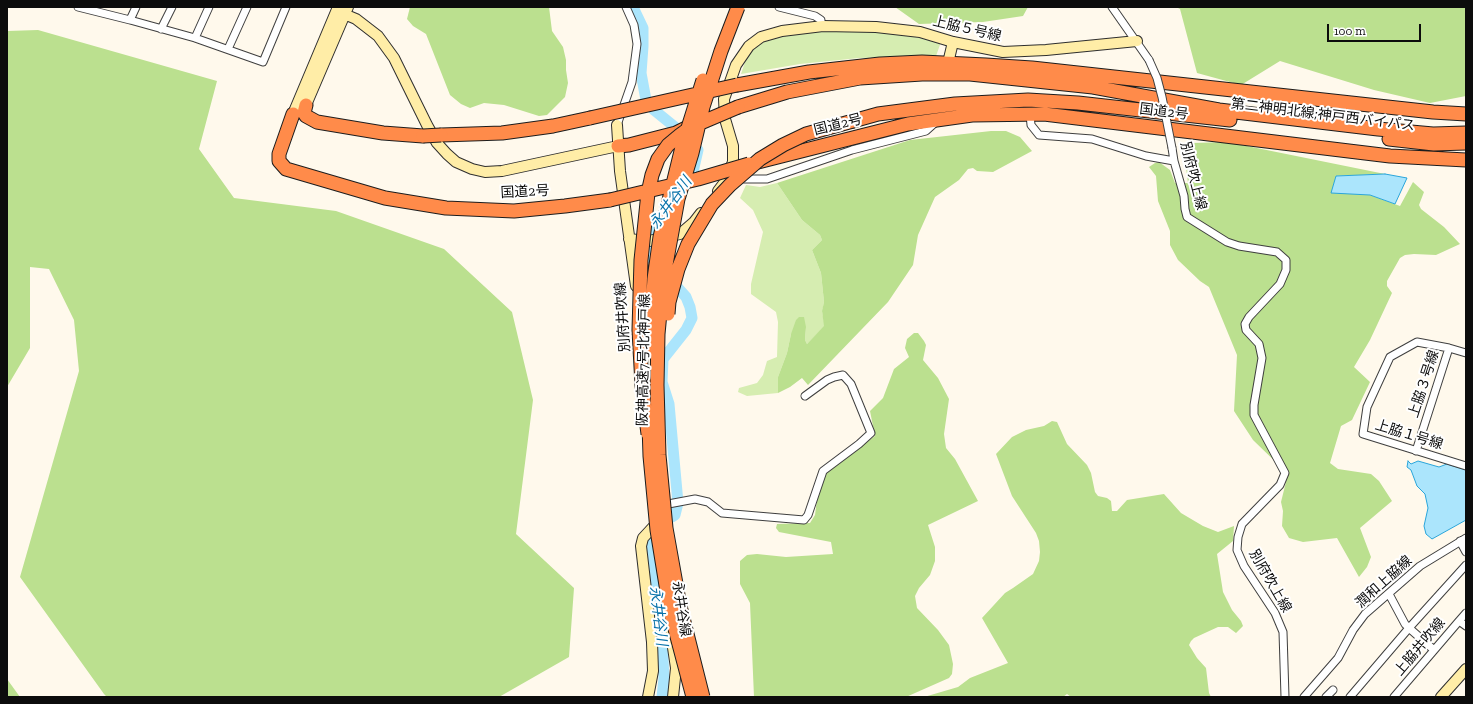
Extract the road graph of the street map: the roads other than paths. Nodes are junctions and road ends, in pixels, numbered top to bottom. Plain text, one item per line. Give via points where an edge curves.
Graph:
1 (78, 7) edge
2 (136, 7) edge
3 (172, 7) edge
4 (209, 7) edge
5 (247, 7) edge
6 (286, 7) edge
7 (626, 7) edge
8 (730, 7) edge
9 (735, 7) edge
10 (738, 7) edge
11 (779, 7) edge
12 (1112, 7) edge
13 (99, 9) edge
14 (342, 10) edge
15 (130, 20) junction
16 (821, 26) junction
17 (161, 29) junction
18 (195, 38) junction
19 (1136, 41) junction
20 (953, 42) junction
21 (228, 49) junction
22 (948, 63) junction
23 (306, 105) joint
24 (1030, 114) junction
25 (1466, 114) edge
26 (291, 119) junction
27 (311, 119) junction
28 (939, 120) junction
29 (617, 125) joint
30 (1466, 133) edge
31 (1466, 143) edge
32 (618, 146) junction
33 (1466, 160) edge
34 (1174, 161) junction
35 (729, 172) junction
36 (634, 240) junction
37 (1449, 348) junction
38 (1466, 353) edge
39 (805, 396) dead end
40 (1416, 451) junction
41 (655, 455) junction
42 (1466, 466) edge
43 (652, 508) junction
44 (655, 524) junction
45 (1463, 539) edge
46 (1466, 552) edge
47 (1466, 565) edge
48 (1389, 594) junction
49 (1466, 613) edge
50 (1459, 621) junction
51 (1466, 626) edge
52 (1409, 628) junction
53 (1434, 650) junction
54 (1466, 669) edge
55 (1333, 690) dead end
56 (1397, 694) edge
57 (648, 697) edge
58 (673, 697) edge
59 (693, 697) edge
60 (702, 697) edge
61 (1285, 697) edge
62 (1304, 697) edge
63 (1326, 697) edge
64 (1350, 697) edge
65 (1406, 697) edge
66 (1441, 697) edge

1 - 13 street
2 - 15 street
3 - 17 street
4 - 18 street
5 - 21 street
6 - 21 street via 263,62
7 - 29 street, 別府井吹線 via 634,25 637,44 632,82
8 - 32 highway via 689,121 675,129
8 - 41 highway, 阪神高速7号北神戸線, bridge via 694,105 660,237 649,333 648,384
9 - 32 highway via 698,113 691,124 676,133
10 - 41 highway, 阪神高速7号北神戸線, bridge via 703,108 669,241 658,334
11 - 16 street via 815,16 821,20
12 - 19 street, 別府吹上線
13 - 15 street
14 - 23 street
14 - 26 street
14 - 32 street via 366,26 386,46 427,125 438,143 456,162 486,172 502,171
15 - 17 street
16 - 20 street, 上脇５号線 via 920,32
16 - 35 street, 上脇５号線 via 782,31 761,37 750,46 736,65 724,100 725,119 733,146 733,162
17 - 18 street
18 - 21 street
19 - 20 street, 上脇５号線 via 1003,52
19 - 34 street, 別府吹上線, bridge via 1157,78
20 - 22 street
22 - 25 highway, 国道2号 via 1032,68
22 - 27 highway, 国道2号, bridge via 880,64 809,72 553,126 502,133 423,136 383,133
23 - 27 highway via 304,113
24 - 28 highway, 国道2号 via 972,115
24 - 33 highway, 国道2号 via 1390,156
24 - 34 street via 1031,125 1039,134 1092,139 1146,156
26 - 27 highway
26 - 28 highway, 国道2号, bridge via 279,154 279,161 286,169 385,198 446,208 514,211 610,200 900,126
28 - 35 street via 926,131 852,150 767,179 744,179
29 - 32 street, 別府井吹線
30 - 41 highway, 第二神明北線;神戸西バイパス, bridge via 1433,134 1378,129 1219,110 1092,87 970,74 860,78 787,92 738,107 691,127 680,135 658,159 652,175 641,260 639,330 642,385
31 - 41 highway, 第二神明北線;神戸西バイパス, bridge via 1434,144 1078,103 1028,100 955,104 878,114 806,134 783,145 744,171 712,204 688,244 669,302
32 - 36 street, 別府井吹線
34 - 61 street, 別府吹上線 via 1187,217 1227,242 1277,252 1286,260 1286,270 1280,284 1245,324 1246,330 1259,344 1262,358 1254,415 1285,473 1280,485 1242,524 1238,536 1238,550 1244,566 1275,614 1283,632
35 - 36 street, 上脇５号線, bridge via 724,183 694,222 680,234 649,241
36 - 43 street, 別府井吹線 via 643,413
37 - 38 street, 上脇１号線
37 - 40 street, 上脇３号線
37 - 40 street, 上脇１号線 via 1417,342 1390,357 1367,407 1362,434
39 - 43 street via 834,376 843,375 851,384 871,433 823,471 808,516 804,520 722,514 708,502 695,499
40 - 42 street, 上脇１号線
41 - 59 highway, 阪神高速7号北神戸線, bridge via 657,530 670,610
41 - 60 highway, 阪神高速7号北神戸線, bridge via 680,606
43 - 44 street, 別府井吹線
44 - 57 street via 643,538 641,546 652,642 653,671
44 - 58 street, 永井谷線 via 676,668
45 - 46 street
45 - 48 street, 潤和上脇線 via 1420,566
47 - 52 street
48 - 52 street
48 - 62 street, 潤和上脇線 via 1365,614 1338,658
49 - 50 street
50 - 51 street, 上脇井吹線
50 - 53 street, 上脇井吹線
52 - 53 street
52 - 64 street
53 - 56 street, 上脇井吹線
54 - 66 street
55 - 63 street
56 - 65 street

